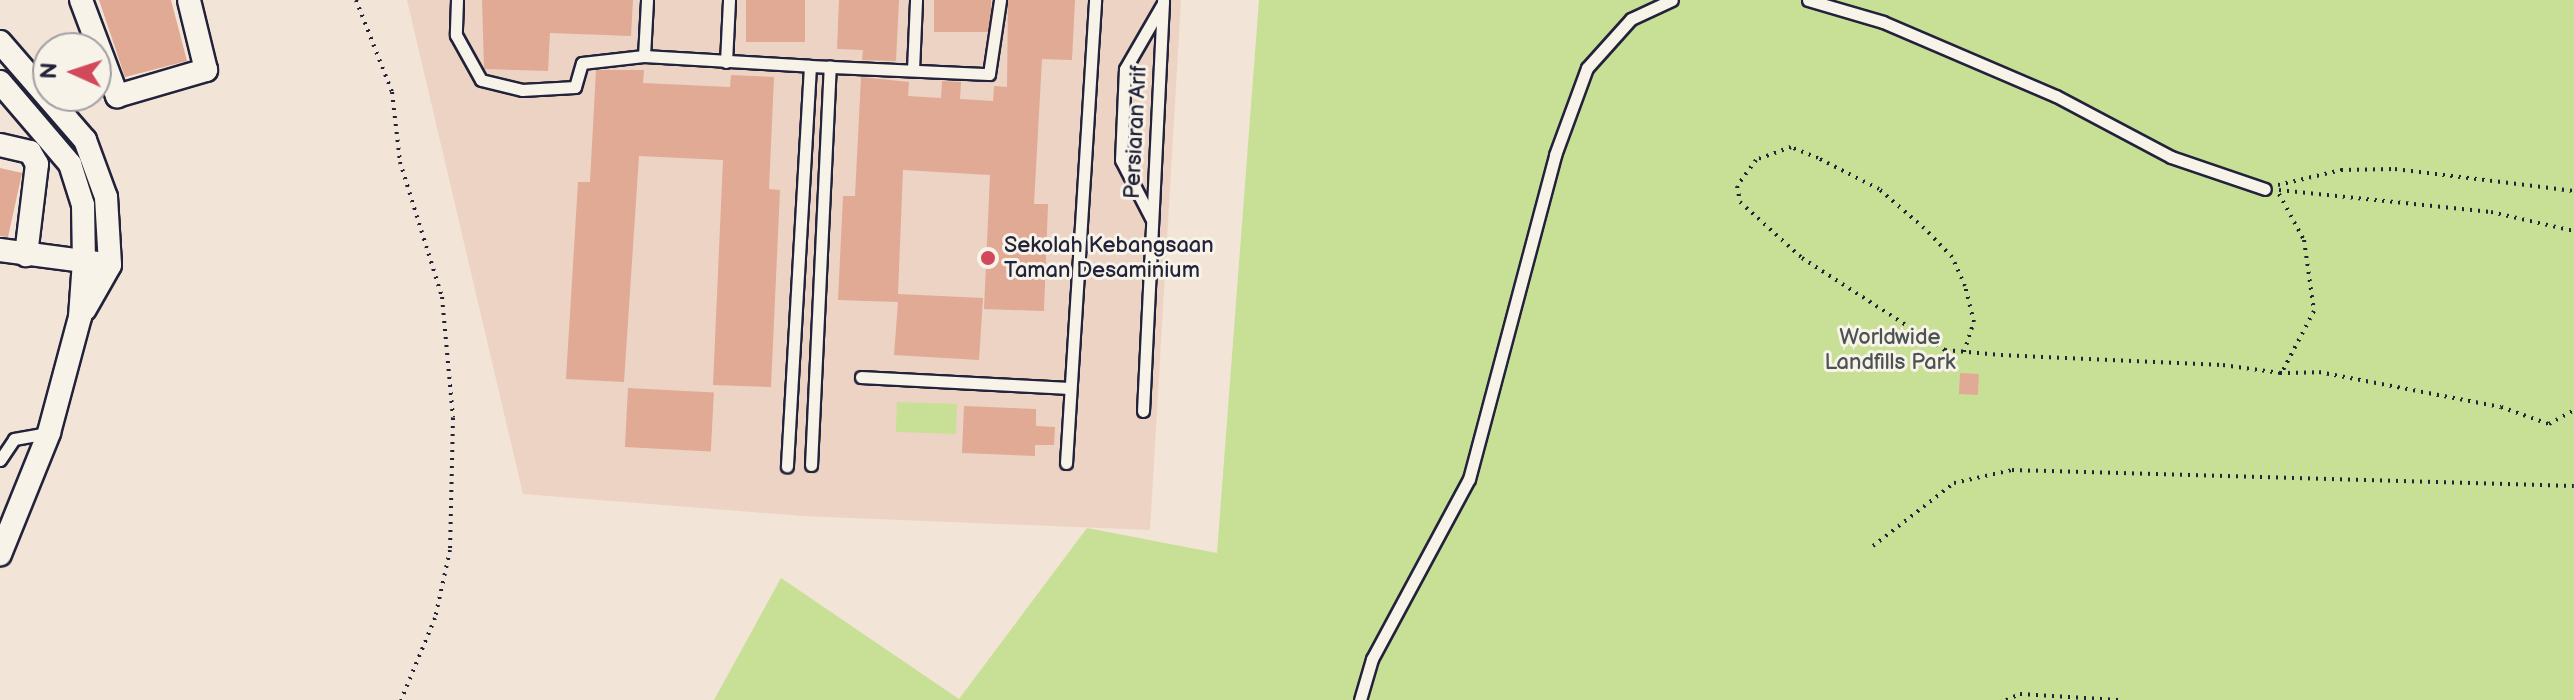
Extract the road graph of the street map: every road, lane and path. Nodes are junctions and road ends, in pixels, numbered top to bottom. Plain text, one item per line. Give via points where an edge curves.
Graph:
1 (81, 0) edge
2 (189, 0) edge
3 (356, 0) edge
4 (457, 0) edge
5 (647, 0) edge
6 (729, 0) edge
7 (916, 0) edge
8 (1000, 0) edge
9 (1095, 0) edge
10 (1672, 0) edge
11 (1808, 0) edge
12 (1163, 2) edge
13 (0, 42) edge
14 (644, 56) junction
15 (726, 62) junction
16 (810, 66) junction
17 (830, 66) junction
18 (913, 70) junction
19 (0, 82) edge
20 (0, 145) edge
21 (2265, 189) junction
22 (2278, 190) junction
23 (2574, 191) edge
24 (1152, 221) junction
25 (2574, 231) edge
26 (0, 250) edge
27 (26, 255) junction
28 (84, 261) junction
29 (110, 265) junction
30 (80, 317) junction
31 (1964, 352) junction
32 (2280, 373) junction
33 (861, 377) dead end
34 (1069, 388) junction
35 (2574, 410) edge
36 (1143, 411) dead end
37 (49, 433) junction
38 (0, 460) edge
39 (1066, 463) dead end
40 (811, 465) dead end
41 (787, 466) dead end
42 (2574, 486) edge
43 (1873, 546) dead end
44 (0, 554) edge
45 (401, 700) edge
46 (1360, 700) edge
47 (2006, 700) edge
48 (2119, 700) edge

1 - 2 street via 117,96 206,70
3 - 45 path via 392,92 400,162 442,297 453,418 450,550 435,618
4 - 14 lane via 456,35 481,80 560,91 575,87 582,63
5 - 14 lane
6 - 15 lane
7 - 18 lane
8 - 18 lane via 989,74
9 - 34 lane
10 - 46 lane via 1631,19 1587,68 1555,155 1469,479 1372,659
11 - 21 lane via 1883,22 2056,96 2171,157
12 - 24 lane, Persiaran Arif
12 - 24 lane via 1125,69 1121,160
13 - 29 street via 85,140 106,197
14 - 15 lane
15 - 16 lane
16 - 17 lane
16 - 41 lane
17 - 18 lane
17 - 40 lane
19 - 28 street via 70,164 83,205
20 - 27 street via 30,152 37,164
21 - 22 path
21 - 23 path via 2341,170 2395,169
22 - 25 path via 2491,212
22 - 32 path via 2304,240 2314,311
24 - 36 lane, Persiaran Arif
26 - 27 street
27 - 28 street
28 - 29 street
28 - 30 street
29 - 30 street
30 - 37 street
31 - 31 path via 1916,336 1802,258 1740,202 1737,186 1756,160 1791,147 1879,189 1924,228 1952,257 1965,286 1974,322
31 - 32 path
32 - 35 path via 2418,389 2530,413 2549,424
33 - 34 lane
34 - 39 lane
37 - 38 lane via 14,439
37 - 44 street
42 - 43 path via 2012,470 1954,483
47 - 48 path via 2020,694

